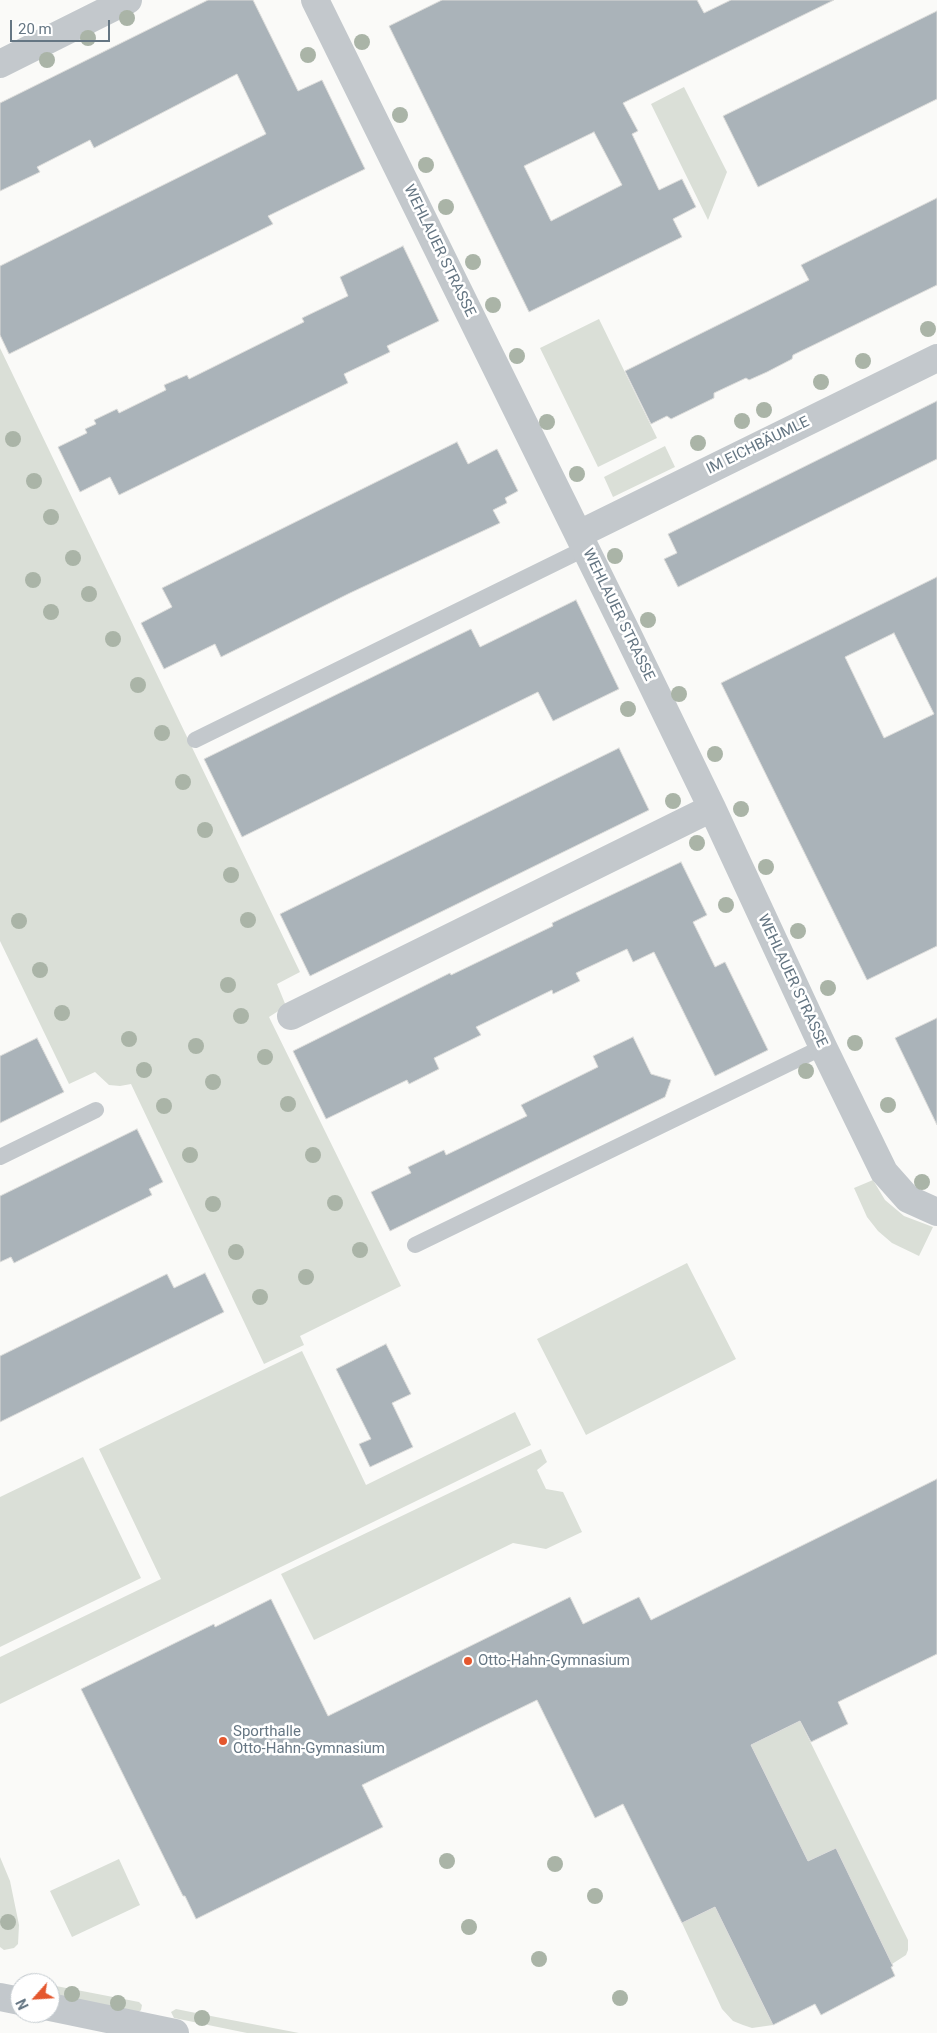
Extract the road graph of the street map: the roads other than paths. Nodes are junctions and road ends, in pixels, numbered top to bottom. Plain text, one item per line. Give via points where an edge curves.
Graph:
1 (128, 0) edge
2 (315, 0) edge
3 (0, 64) edge
4 (937, 358) edge
5 (582, 541) junction
6 (195, 740) dead end
7 (712, 808) junction
8 (291, 1016) dead end
9 (823, 1047) junction
10 (96, 1110) dead end
11 (0, 1157) edge
12 (937, 1212) edge
13 (415, 1245) dead end
14 (60, 2009) edge
15 (175, 2033) edge

1 - 3 street
2 - 5 street, WEHLAUER STRASSE
4 - 5 street, IM EICHBÄUMLE
5 - 6 lane
5 - 7 street, WEHLAUER STRASSE
7 - 8 street
7 - 9 street, WEHLAUER STRASSE
9 - 12 street, WEHLAUER STRASSE via 884,1172 908,1199
9 - 13 lane
10 - 11 lane
14 - 15 street

